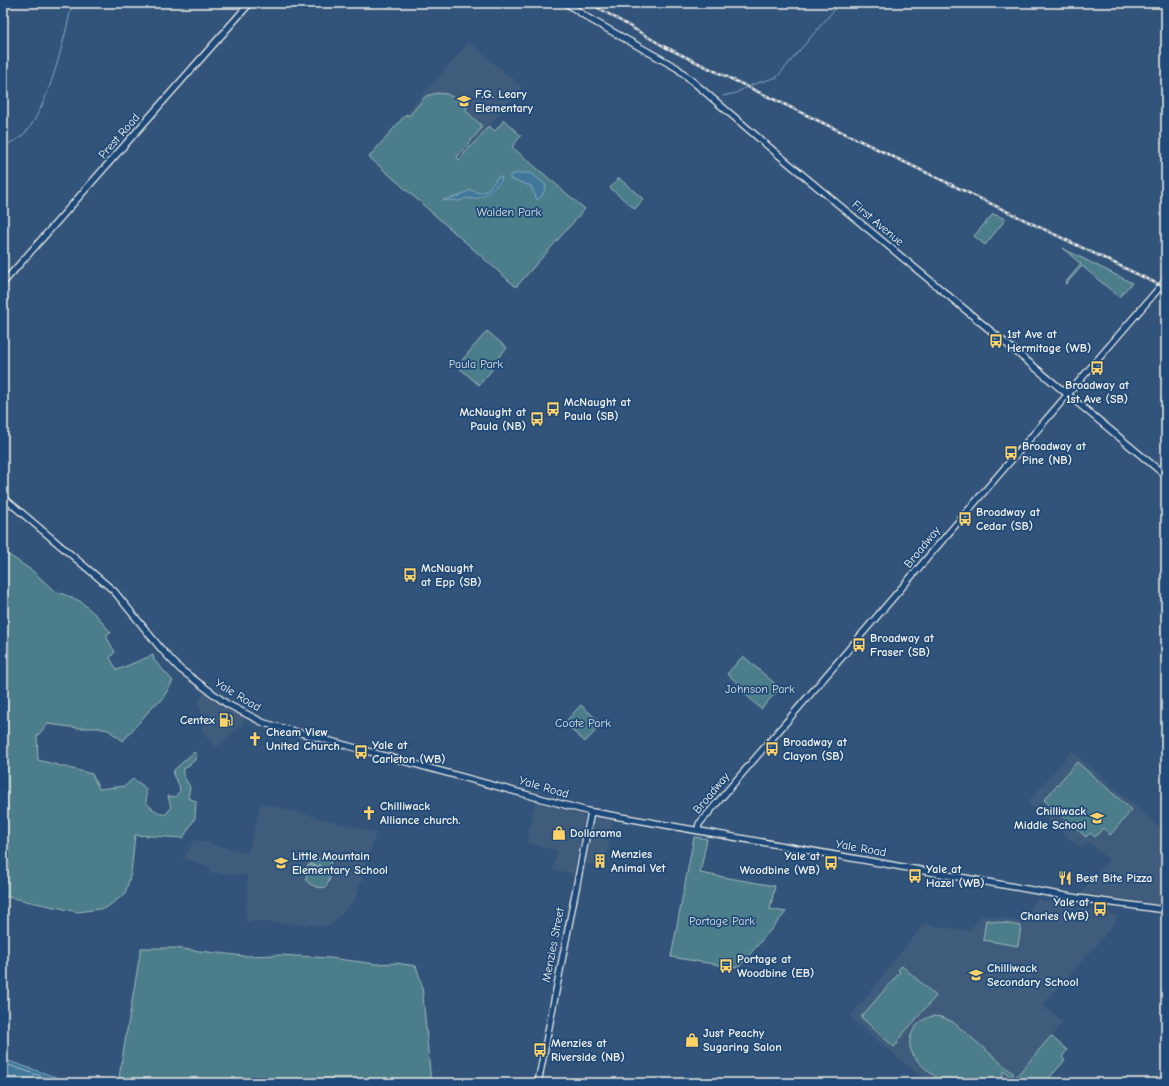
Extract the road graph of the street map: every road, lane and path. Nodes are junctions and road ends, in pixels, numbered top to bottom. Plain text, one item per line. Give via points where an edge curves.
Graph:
1 (250, 3) edge
2 (566, 3) edge
3 (1166, 280) edge
4 (3, 283) edge
5 (1066, 394) junction
6 (1166, 476) edge
7 (3, 497) edge
8 (591, 812) junction
9 (704, 818) junction
10 (698, 830) junction
11 (708, 831) junction
12 (1166, 910) edge
13 (538, 1083) edge

1 - 4 street, Prest Road
2 - 5 street, First Avenue via 677,68
3 - 5 street, Broadway
5 - 6 street, First Avenue
5 - 9 street, Broadway
7 - 8 street, Yale Road via 114,591 174,663 209,691 240,711 264,723
8 - 10 street, Yale Road
8 - 13 street, Menzies Street
9 - 10 street, Broadway
9 - 11 street
10 - 11 street, Yale Road
11 - 12 street, Yale Road via 1077,898

